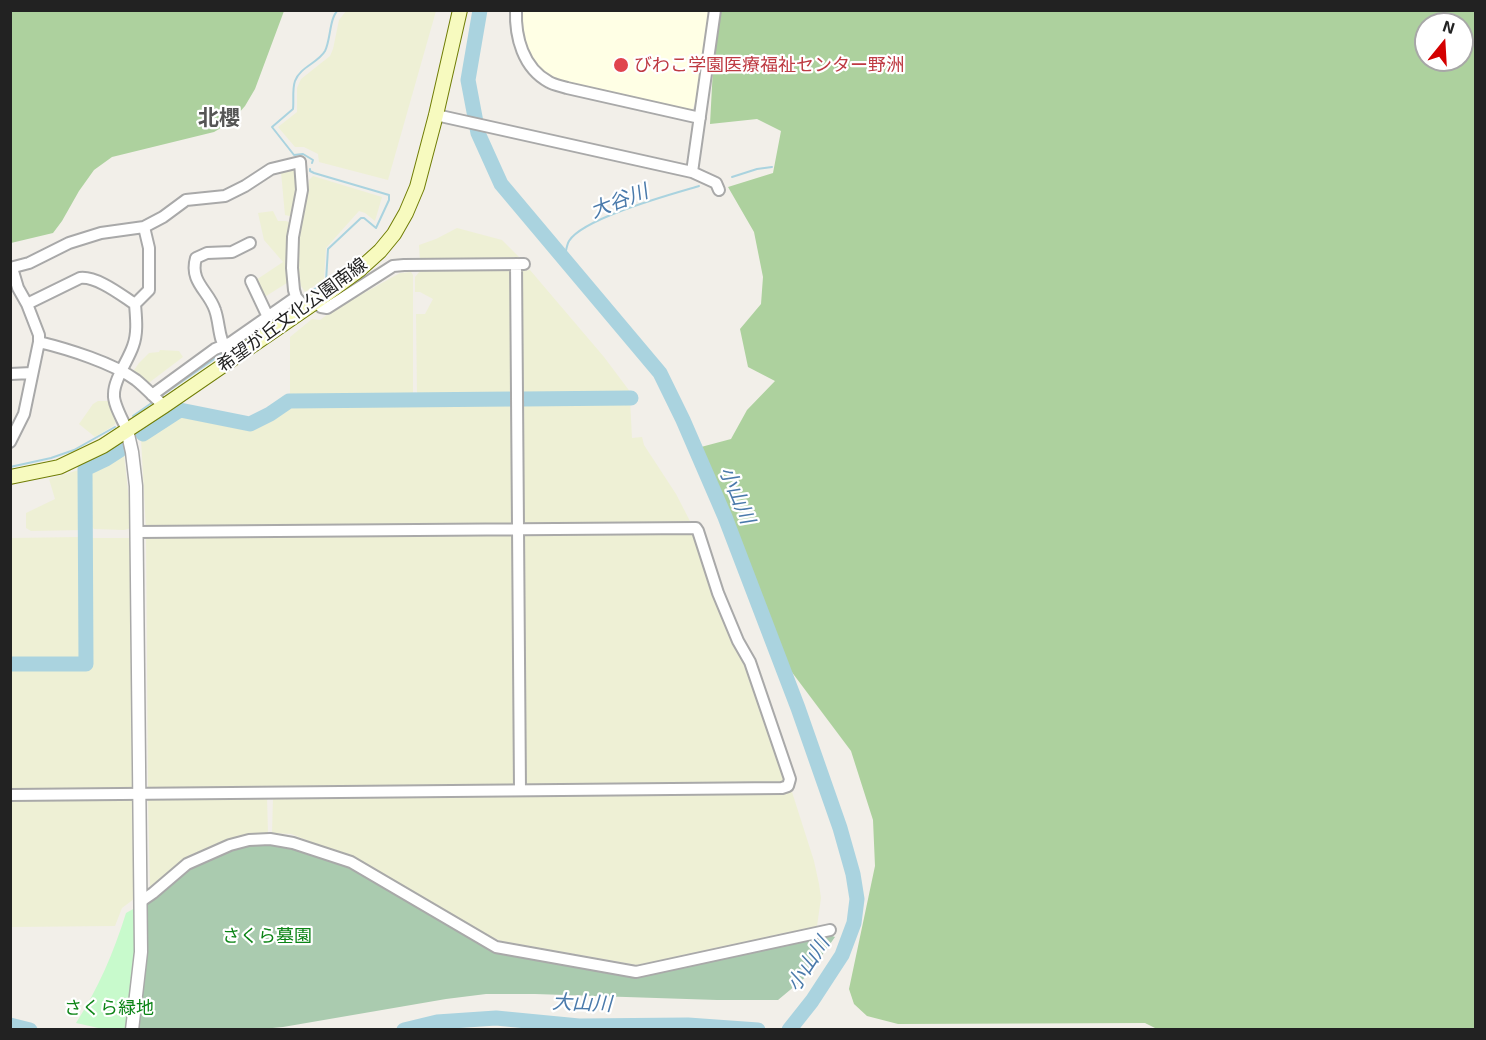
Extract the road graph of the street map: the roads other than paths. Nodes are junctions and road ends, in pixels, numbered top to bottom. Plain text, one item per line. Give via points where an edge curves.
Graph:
1 (460, 10) edge
2 (516, 10) edge
3 (715, 10) edge
4 (436, 115) junction
5 (700, 117) junction
6 (692, 172) junction
7 (718, 190) dead end
8 (144, 227) junction
9 (250, 243) dead end
10 (11, 268) edge
11 (251, 281) dead end
12 (296, 297) junction
13 (27, 304) junction
14 (135, 304) junction
15 (311, 305) junction
16 (268, 317) junction
17 (39, 342) junction
18 (224, 346) junction
19 (233, 359) junction
20 (122, 372) junction
21 (32, 373) junction
22 (10, 374) edge
23 (152, 395) junction
24 (164, 406) junction
25 (127, 429) junction
26 (10, 442) edge
27 (10, 477) edge
28 (518, 530) junction
29 (137, 532) junction
30 (520, 790) junction
31 (139, 794) junction
32 (10, 795) edge
33 (140, 902) junction
34 (830, 930) dead end
35 (132, 1029) edge

1 - 4 main road, 希望が丘文化公園南線
2 - 5 street via 515,27 521,48 531,66 548,81
3 - 5 street
4 - 6 street
4 - 15 main road, 希望が丘文化公園南線 via 417,187 394,234 359,270
5 - 6 street
6 - 7 street via 716,183
8 - 10 street via 101,233
8 - 12 street via 186,200 225,196 271,169 300,162 302,190 292,253
8 - 14 street via 149,249 149,290
9 - 18 street via 232,252 207,253 196,258 194,264 197,282 215,309
10 - 13 street
11 - 16 street
12 - 15 street
12 - 16 street
13 - 14 street via 86,277
13 - 17 street
14 - 20 street via 134,344
15 - 19 main road, 希望が丘文化公園南線
15 - 28 street via 327,308 393,266 520,264
16 - 18 street
17 - 20 street
17 - 21 street
18 - 19 street
18 - 23 street
19 - 24 main road, 希望が丘文化公園南線
20 - 23 street
20 - 25 street via 114,394
21 - 22 street
21 - 26 street via 24,414
23 - 24 street
24 - 25 main road, 希望が丘文化公園南線
25 - 27 main road, 希望が丘文化公園南線 via 103,446 59,467
25 - 29 street via 136,486
28 - 29 street
28 - 30 street
28 - 30 street via 696,528 722,602 750,662 790,779 788,786 782,788
29 - 31 street
30 - 31 street
31 - 32 street
31 - 33 street
33 - 34 street via 187,864 230,845 270,839 351,862 496,947 636,972
33 - 35 street via 141,952

